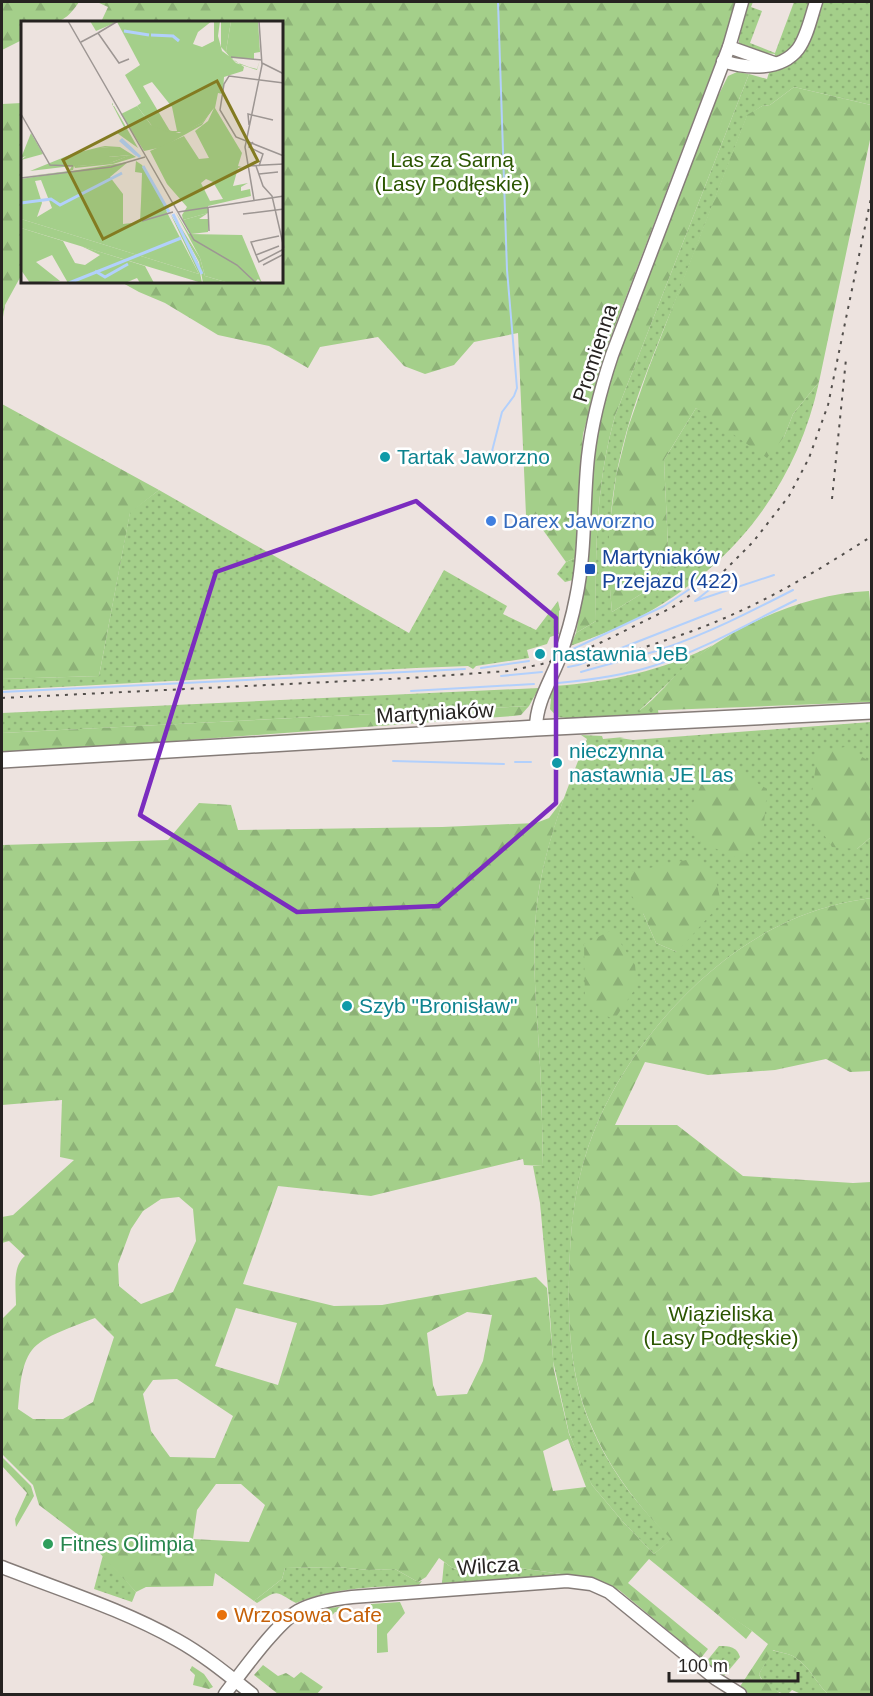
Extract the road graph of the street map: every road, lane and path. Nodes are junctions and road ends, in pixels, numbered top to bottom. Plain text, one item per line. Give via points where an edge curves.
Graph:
1 (742, 2) edge
2 (816, 2) edge
3 (729, 47) junction
4 (723, 61) junction
5 (776, 63) junction
6 (872, 711) edge
7 (536, 728) junction
8 (2, 760) edge
9 (2, 1567) edge
10 (235, 1681) junction
11 (226, 1693) edge
12 (252, 1695) edge
13 (740, 1695) edge

1 - 3 street, Promienna
2 - 5 street via 798,49
3 - 4 street, Promienna
3 - 5 street
4 - 5 street via 761,67
4 - 7 street, Promienna via 601,388 588,457 583,560 576,597 566,639 536,712
6 - 7 main road, Martyniaków
7 - 8 main road, Martyniaków
9 - 10 street via 175,1639
10 - 11 street, Wilcza
10 - 12 street
10 - 13 street, Wilcza via 292,1616 325,1601 567,1581 591,1584 609,1592

